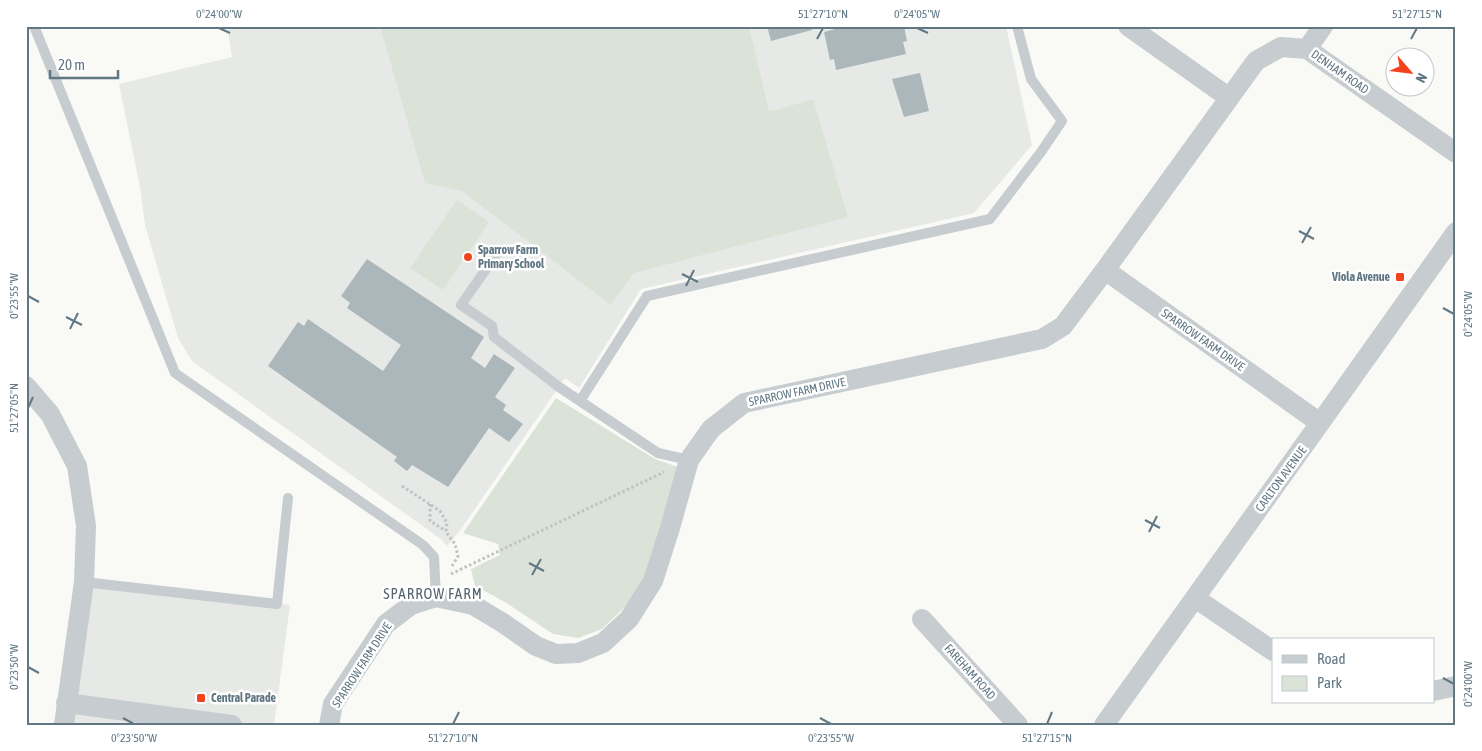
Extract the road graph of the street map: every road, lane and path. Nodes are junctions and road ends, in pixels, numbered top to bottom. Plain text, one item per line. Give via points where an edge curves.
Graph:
1 (34, 26) edge
2 (1017, 26) edge
3 (1128, 26) edge
4 (1322, 26) edge
5 (1307, 49) junction
6 (1228, 97) junction
7 (1456, 153) edge
8 (1456, 232) edge
9 (500, 249) dead end
10 (1105, 270) junction
11 (26, 386) edge
12 (580, 401) junction
13 (1320, 423) junction
14 (689, 460) junction
15 (402, 486) dead end
16 (288, 498) dead end
17 (430, 504) junction
18 (446, 532) junction
19 (84, 582) junction
20 (436, 597) junction
21 (1195, 598) junction
22 (922, 619) dead end
23 (1272, 650) edge
24 (1456, 686) edge
25 (1434, 691) edge
26 (66, 703) junction
27 (64, 725) edge
28 (232, 725) edge
29 (329, 725) edge
30 (1018, 725) edge
31 (1104, 725) edge

1 - 20 lane via 176,372 423,545 434,557
2 - 12 lane via 1031,79 1062,121 990,219 647,296
3 - 6 street
4 - 5 street
5 - 6 street, DENHAM ROAD via 1281,47 1256,61
5 - 7 street, DENHAM ROAD
6 - 10 street, DENHAM ROAD
8 - 13 street, CARLTON AVENUE
9 - 12 lane via 461,304 492,326 494,338
10 - 13 street, SPARROW FARM DRIVE
10 - 14 street, SPARROW FARM DRIVE via 1063,326 1042,339 744,403 711,429
11 - 19 street via 50,414 76,466 86,526
12 - 14 lane via 658,454
13 - 21 street, CARLTON AVENUE
14 - 18 path via 448,575 458,556 455,544
14 - 20 street, SPARROW FARM DRIVE via 653,581 629,619 603,643 578,653 556,654 536,646 473,606
15 - 17 path
16 - 19 lane via 277,604
17 - 18 path via 440,511 447,523
17 - 18 path via 430,521
19 - 26 street
20 - 29 street, SPARROW FARM DRIVE via 410,605 386,624 333,704
21 - 23 street
21 - 31 street, CARLTON AVENUE
22 - 30 street, FAREHAM ROAD
24 - 25 street
26 - 27 street
26 - 28 street

